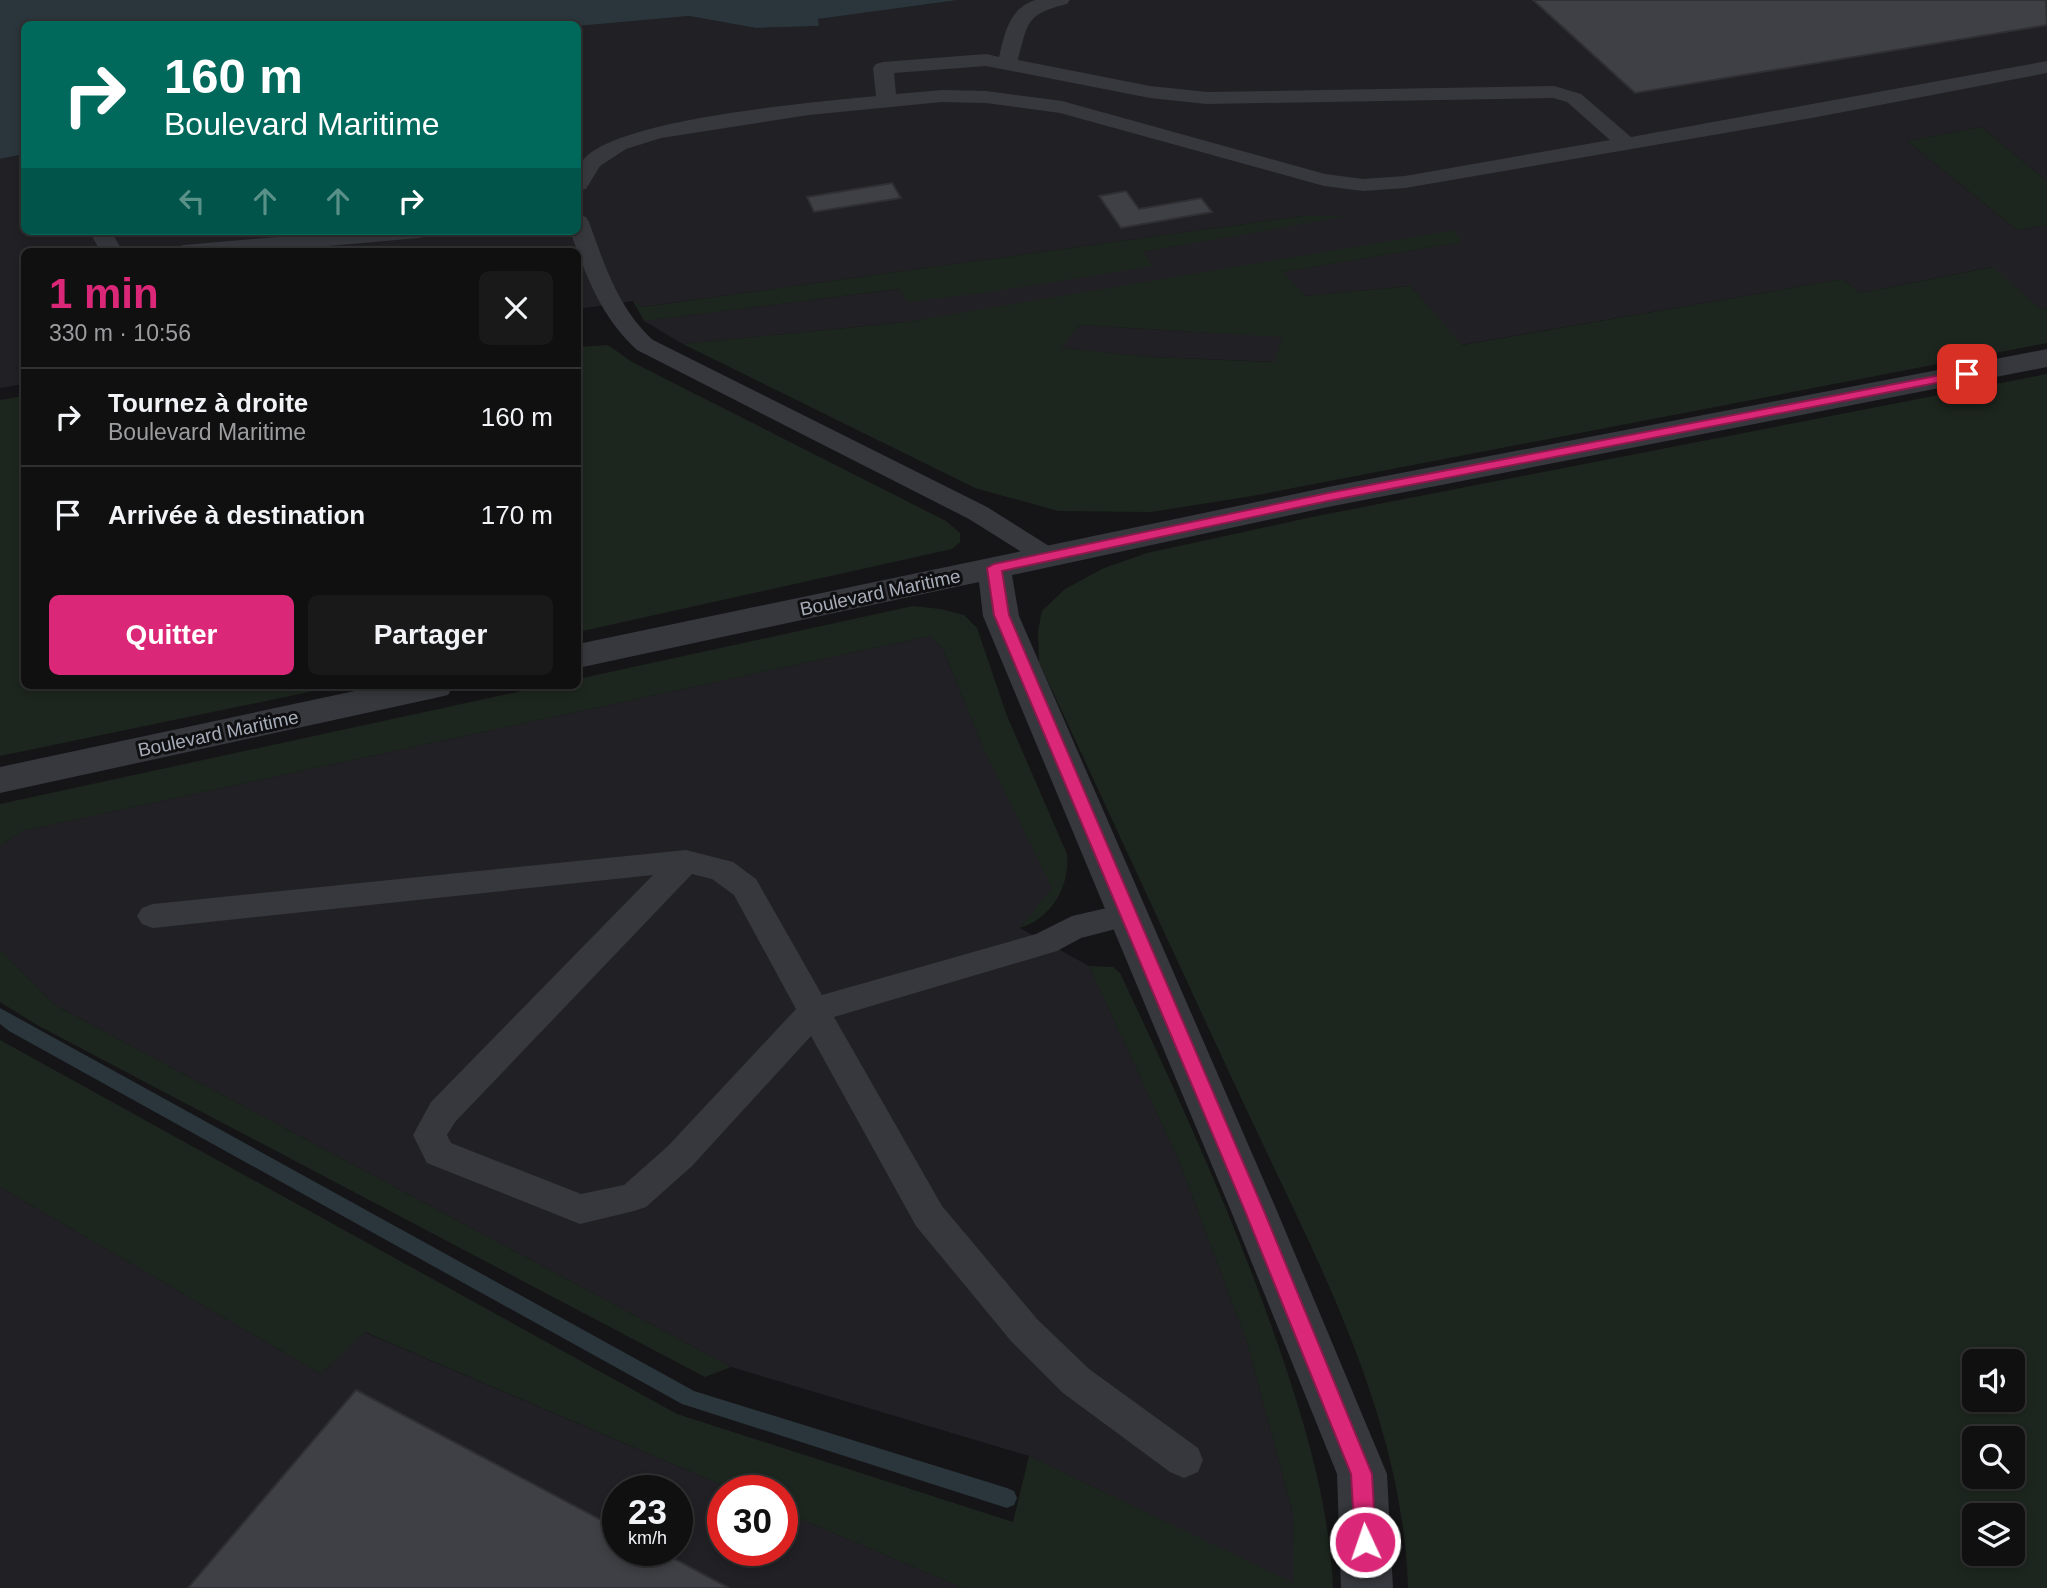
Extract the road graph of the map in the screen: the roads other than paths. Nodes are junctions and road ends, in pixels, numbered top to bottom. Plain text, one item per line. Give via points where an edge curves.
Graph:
1 (1060, 0) edge
2 (1007, 62) junction
3 (2047, 67) edge
4 (887, 100) junction
5 (1627, 144) junction
6 (581, 179) edge
7 (581, 230) edge
8 (374, 235) edge
9 (229, 248) edge
10 (2047, 358) edge
11 (1048, 557) junction
12 (994, 568) junction
13 (581, 655) edge
14 (422, 689) edge
15 (0, 780) edge
16 (686, 861) junction
17 (1128, 915) junction
18 (153, 916) dead end
19 (815, 1010) junction
20 (1185, 1460) dead end
21 (1367, 1588) edge

1 - 2 lane via 1029,7 1021,14
2 - 4 lane via 964,60 883,68
2 - 5 lane via 1150,92 1197,97 1554,92 1574,98
3 - 5 lane
4 - 5 lane via 986,97 1062,107 1281,170 1363,185
4 - 6 lane via 657,132 610,150 592,162
7 - 11 lane via 610,304 627,330 645,345 978,513
8 - 9 lane
10 - 11 street, Boulevard Maritime via 1328,497
11 - 12 street, Boulevard Maritime
12 - 13 street, Boulevard Maritime
12 - 17 street via 1001,615
14 - 15 street, Boulevard Maritime
16 - 18 lane
16 - 19 lane via 722,870 745,887
16 - 19 lane via 443,1112 430,1135 439,1153 580,1209 634,1197 680,1156
17 - 19 lane via 1072,928 1046,943
17 - 21 street via 1362,1474
19 - 20 lane via 929,1216 1024,1330 1076,1381

